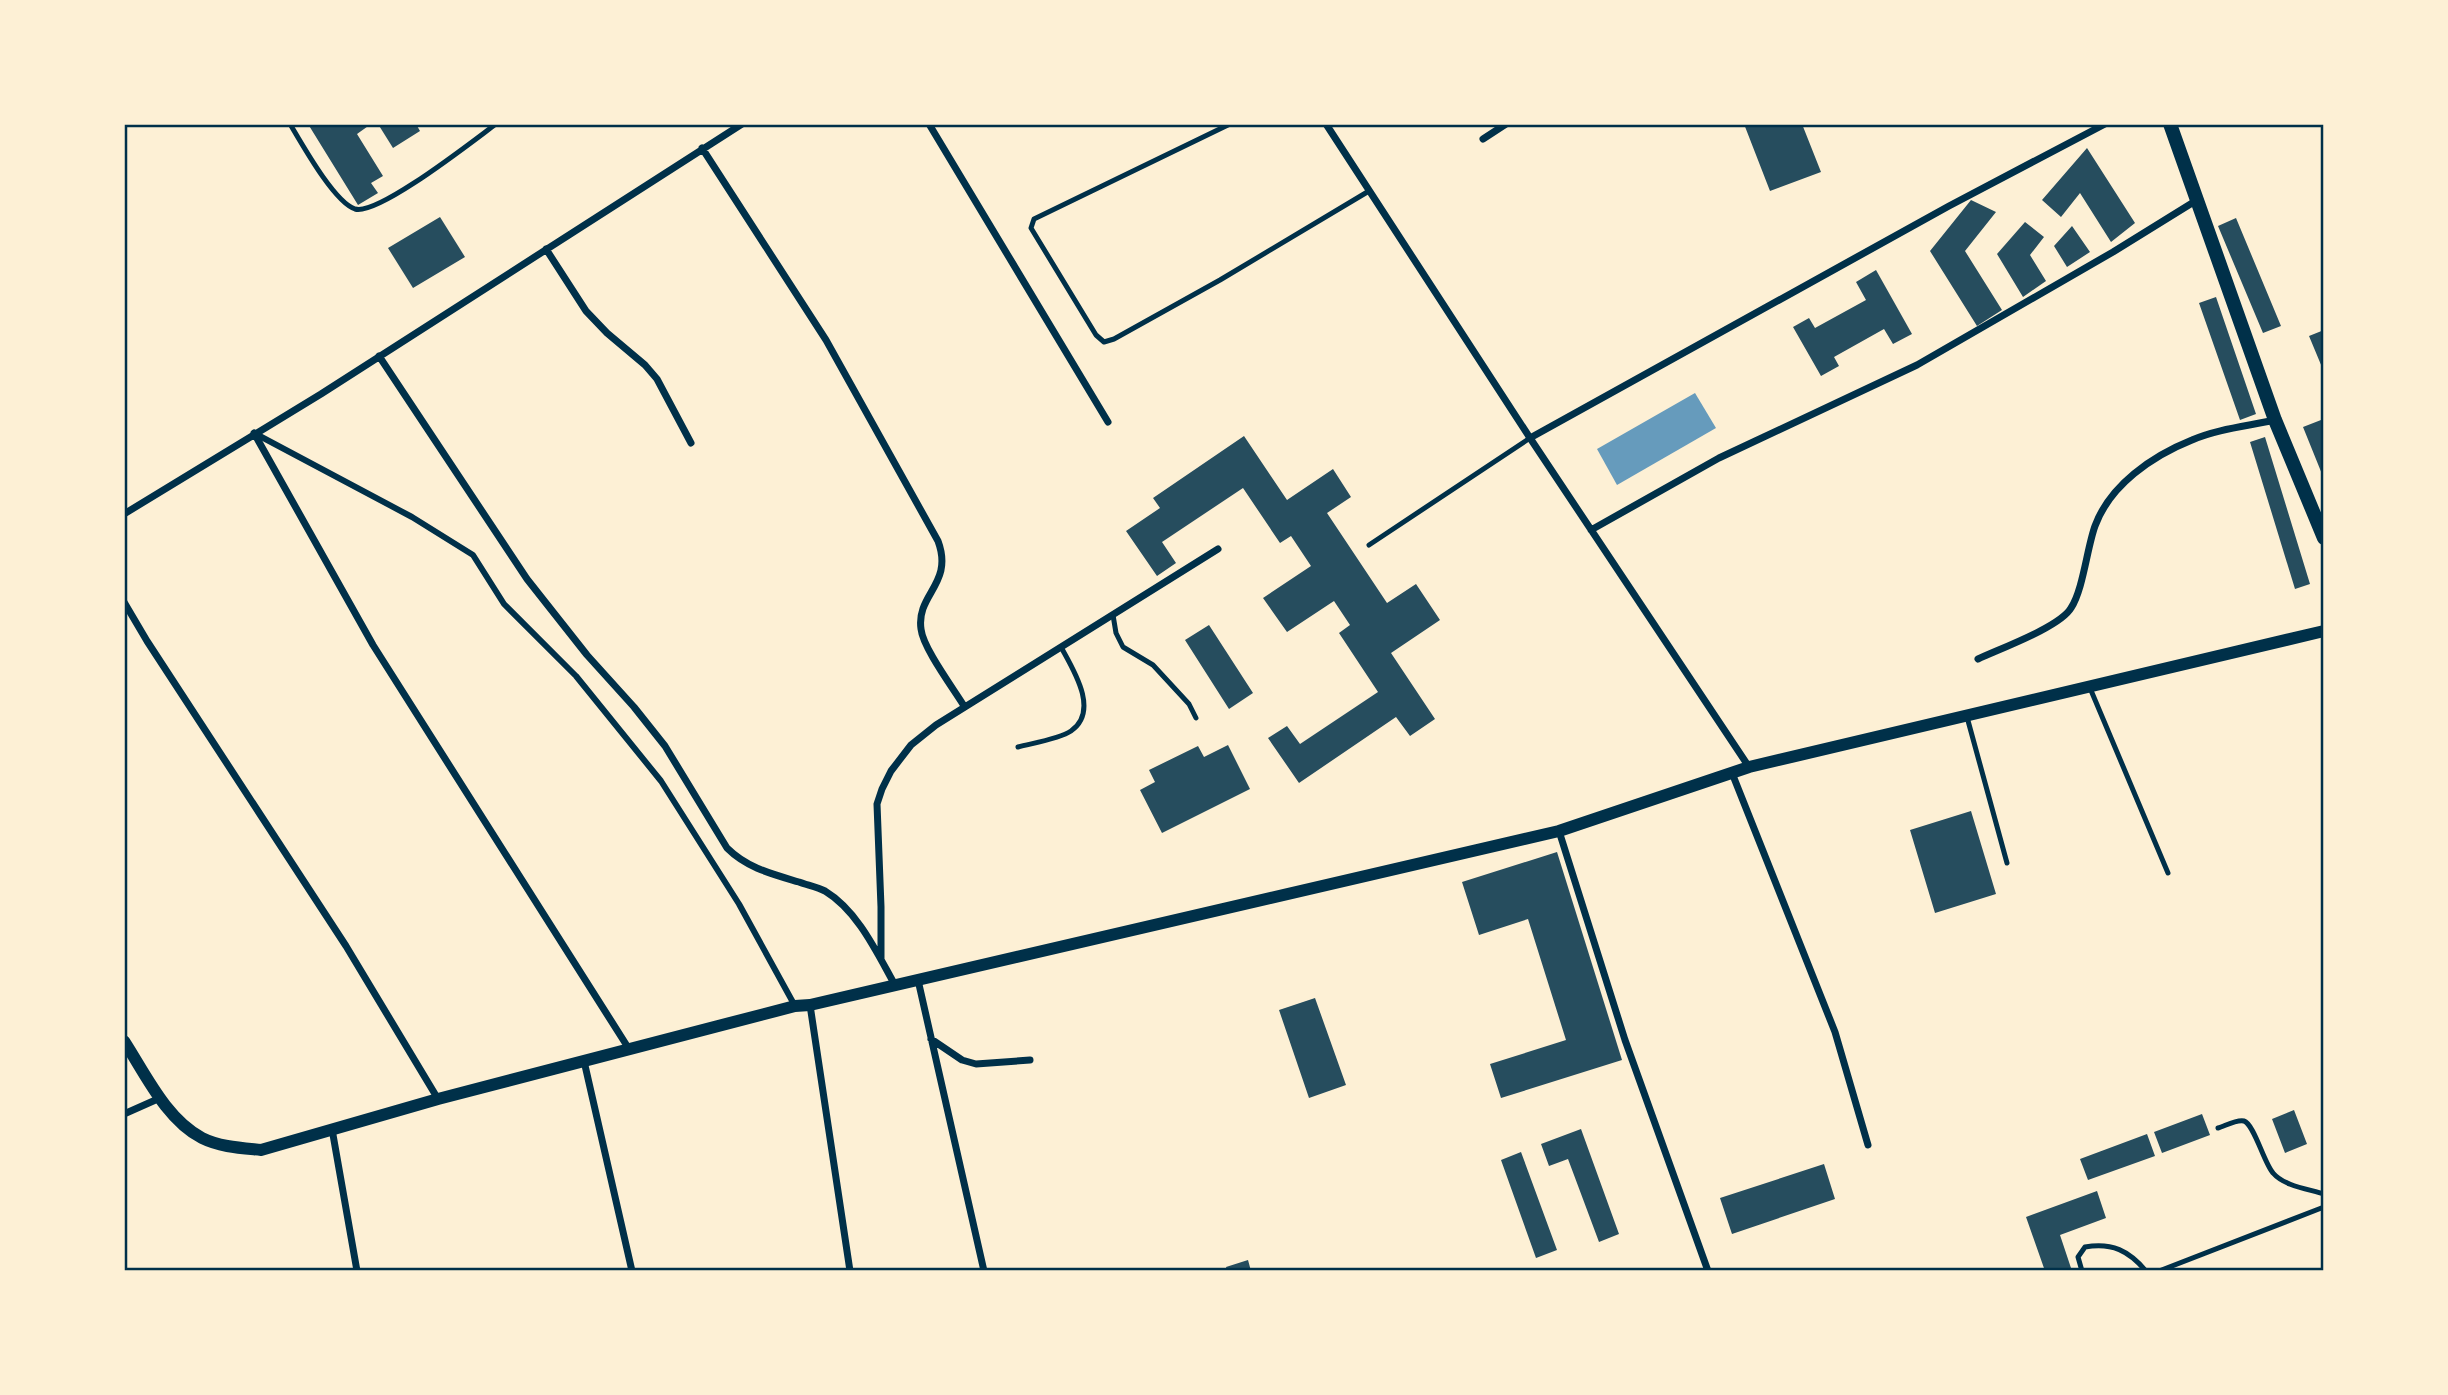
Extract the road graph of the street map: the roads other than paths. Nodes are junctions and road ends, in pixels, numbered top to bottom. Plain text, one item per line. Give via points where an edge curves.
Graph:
1 (290, 124) edge
2 (496, 124) edge
3 (742, 124) edge
4 (929, 124) edge
5 (1230, 124) edge
6 (1325, 124) edge
7 (1506, 124) edge
8 (2105, 124) edge
9 (2170, 124) edge
10 (1483, 139) dead end
11 (702, 148) junction
12 (1369, 191) junction
13 (2197, 200) junction
14 (546, 248) junction
15 (379, 356) junction
16 (2275, 420) junction
17 (1108, 422) dead end
18 (254, 433) junction
19 (1530, 438) junction
20 (691, 443) dead end
21 (124, 514) edge
22 (1591, 530) junction
23 (2324, 538) edge
24 (1369, 545) dead end
25 (1218, 549) dead end
26 (124, 602) edge
27 (1113, 615) junction
28 (2324, 631) edge
29 (1061, 647) junction
30 (1978, 659) dead end
31 (2090, 687) junction
32 (964, 706) junction
33 (1967, 716) junction
34 (1196, 718) dead end
35 (1018, 747) dead end
36 (1749, 768) junction
37 (1732, 773) junction
38 (1559, 831) junction
39 (2007, 863) dead end
40 (2168, 873) dead end
41 (881, 960) junction
42 (918, 980) junction
43 (895, 985) junction
44 (810, 1005) junction
45 (795, 1006) junction
46 (931, 1039) junction
47 (124, 1041) edge
48 (629, 1049) junction
49 (1030, 1060) dead end
50 (584, 1061) junction
51 (160, 1098) junction
52 (438, 1099) junction
53 (124, 1114) edge
54 (2218, 1128) dead end
55 (332, 1129) junction
56 (1868, 1145) dead end
57 (2324, 1194) edge
58 (2324, 1207) edge
59 (1706, 1270) edge
60 (357, 1271) edge
61 (632, 1271) edge
62 (850, 1271) edge
63 (984, 1271) edge
64 (2082, 1271) edge
65 (2146, 1271) edge
66 (2159, 1271) edge

1 - 2 lane via 337,193 355,209 375,206 402,191
3 - 11 street
4 - 17 street
5 - 12 lane via 1034,219 1031,228 1104,342 1220,280
6 - 12 street
7 - 10 street
8 - 19 street
9 - 13 main road
11 - 14 street
11 - 32 street via 826,340 938,541 944,565 922,613 921,629
12 - 19 street
13 - 16 main road
13 - 22 street via 1917,365 1719,458
14 - 15 street
14 - 20 street via 586,311 657,379
15 - 18 street
15 - 41 street via 527,579 665,746 727,848 741,862 822,890 837,900
16 - 23 main road
16 - 30 street via 2191,440 2127,479 2110,496 2093,529 2071,609 2047,627
18 - 21 street
18 - 45 street via 412,517 473,555 505,604 576,676 661,780 739,904
18 - 48 street via 373,645
19 - 22 street
19 - 24 lane
22 - 36 street
25 - 27 street
26 - 52 street via 346,946
27 - 29 street
27 - 34 lane via 1123,647 1153,665
28 - 31 street
29 - 32 street
29 - 35 lane via 1079,679 1084,700 1081,719 1070,731
31 - 33 street
31 - 40 lane
32 - 41 street via 911,745 881,789 877,829
33 - 36 street
33 - 39 lane
36 - 37 street
37 - 38 street
37 - 56 street via 1835,1032
38 - 42 street
38 - 59 street via 1625,1040
41 - 43 street
42 - 43 street
42 - 46 street
43 - 44 street
44 - 45 street
44 - 62 street
45 - 48 street
46 - 49 street via 976,1064
46 - 63 street
47 - 51 street
48 - 50 street
50 - 52 street
50 - 61 street
51 - 53 street
51 - 55 street via 182,1124 203,1139 234,1148 261,1150
52 - 55 street
54 - 57 lane via 2246,1122 2273,1173
55 - 60 street
58 - 66 lane
64 - 65 lane via 2078,1257 2085,1247 2099,1245 2133,1256

